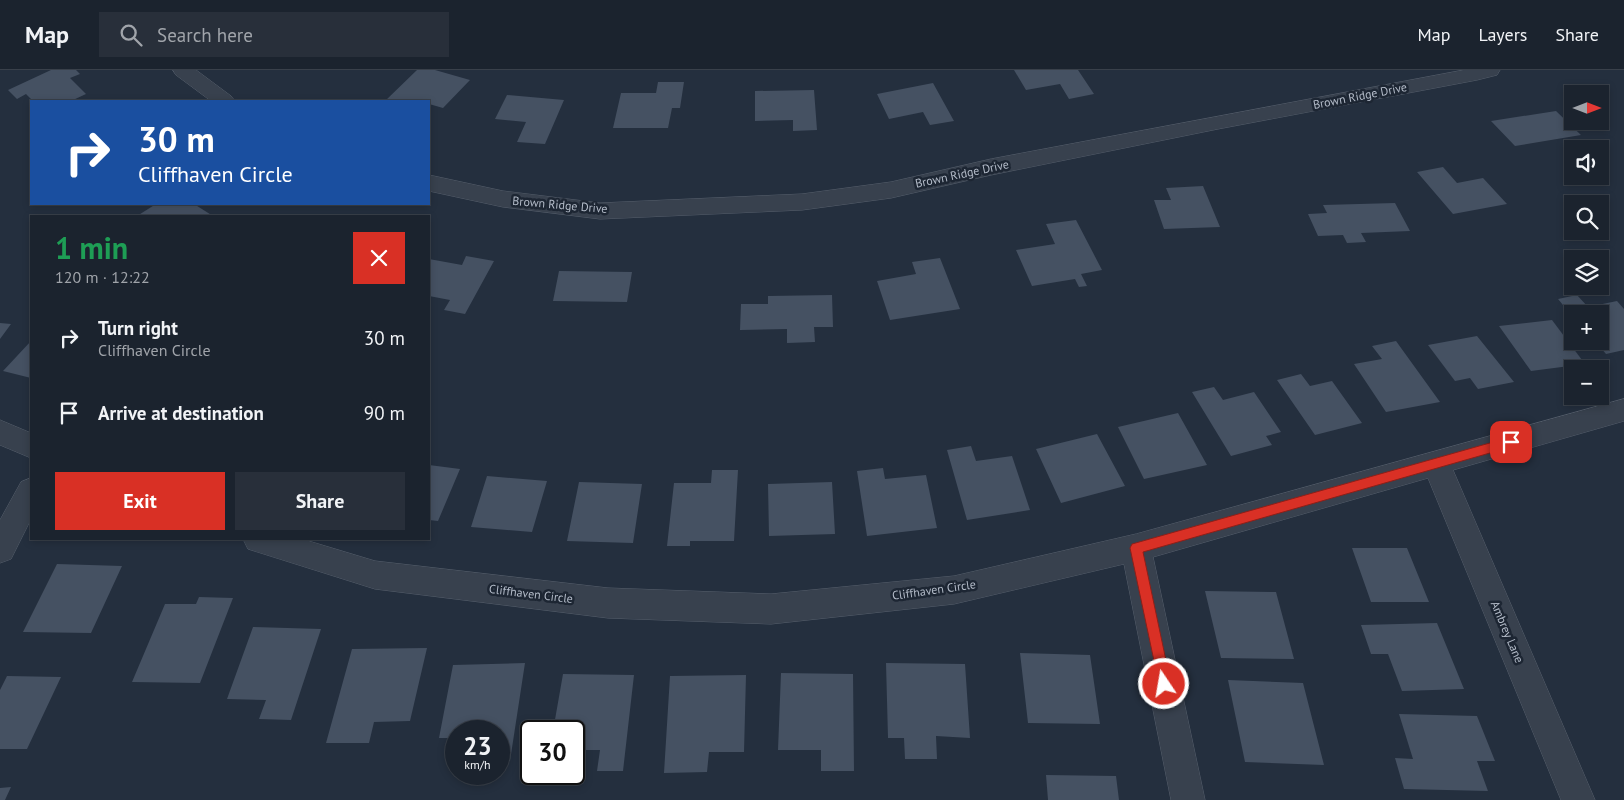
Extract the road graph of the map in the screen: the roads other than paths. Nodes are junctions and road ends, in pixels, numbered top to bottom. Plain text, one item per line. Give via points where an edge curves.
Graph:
1 (183, 70) edge
2 (1490, 70) edge
3 (223, 100) edge
4 (430, 184) edge
5 (1624, 410) edge
6 (0, 432) edge
7 (30, 446) edge
8 (1436, 464) junction
9 (30, 493) edge
10 (261, 540) edge
11 (1136, 548) junction
12 (0, 549) edge
13 (1188, 800) edge
14 (1578, 800) edge

1 - 3 street
2 - 4 street, Brown Ridge Drive via 991,167 891,190 802,202 600,211 503,200
5 - 8 street, Cliffhaven Circle
6 - 7 street
8 - 11 street, Cliffhaven Circle
8 - 14 street, Ambrey Lane
9 - 12 street
10 - 11 street, Cliffhaven Circle via 375,575 608,603 771,609 954,590
11 - 13 street

